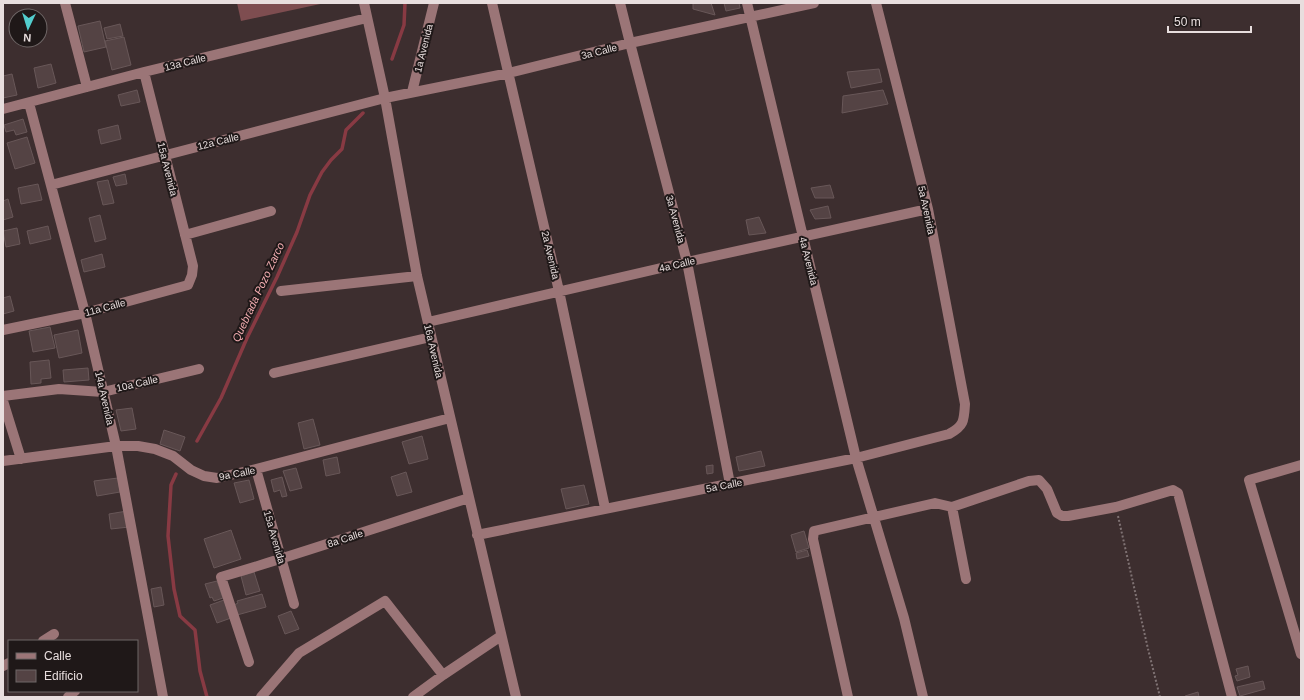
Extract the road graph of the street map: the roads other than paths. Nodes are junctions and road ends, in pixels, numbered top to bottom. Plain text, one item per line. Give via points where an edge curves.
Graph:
1 (65, 3) edge
2 (364, 3) edge
3 (434, 3) edge
4 (492, 3) edge
5 (620, 3) edge
6 (747, 3) edge
7 (814, 3) edge
8 (876, 3) edge
9 (750, 16) junction
10 (367, 18) junction
11 (630, 43) junction
12 (144, 72) junction
13 (509, 73) junction
14 (87, 86) junction
15 (412, 92) junction
16 (385, 98) junction
17 (29, 103) junction
18 (3, 109) edge
19 (164, 155) junction
20 (51, 185) junction
21 (928, 209) junction
22 (271, 211) dead end
23 (185, 235) junction
24 (803, 237) junction
25 (687, 262) junction
26 (193, 266) joint
27 (417, 276) junction
28 (281, 291) dead end
29 (559, 291) junction
30 (85, 313) junction
31 (428, 322) junction
32 (3, 330) edge
33 (431, 336) junction
34 (199, 369) dead end
35 (274, 373) dead end
36 (103, 392) junction
37 (3, 396) edge
38 (3, 401) edge
39 (450, 418) junction
40 (964, 420) joint
41 (116, 446) junction
42 (856, 458) junction
43 (21, 460) junction
44 (3, 461) edge
45 (1301, 465) edge
46 (256, 470) junction
47 (730, 484) junction
48 (469, 498) junction
49 (952, 507) junction
50 (605, 508) junction
51 (875, 517) junction
52 (477, 535) junction
53 (281, 560) junction
54 (966, 579) dead end
55 (294, 604) dead end
56 (54, 634) dead end
57 (501, 636) junction
58 (45, 640) edge
59 (1301, 654) edge
60 (249, 662) dead end
61 (443, 675) junction
62 (163, 697) edge
63 (261, 697) edge
64 (414, 697) edge
65 (516, 697) edge
66 (848, 697) edge
67 (923, 697) edge
68 (1232, 697) edge

1 - 14 street
2 - 10 street, 16a Avenida
3 - 15 street, 1a Avenida
4 - 13 street, 2a Avenida
5 - 11 street, 3a Avenida
6 - 9 street, 4a Avenida
7 - 9 street, 3a Calle
8 - 21 street, 5a Avenida
9 - 11 street, 3a Calle
9 - 24 street, 4a Avenida
10 - 12 street, 13a Calle
10 - 16 street, 16a Avenida
11 - 13 street, 3a Calle
11 - 25 street, 3a Avenida
12 - 14 street, 13a Calle
12 - 19 street, 15a Avenida
13 - 15 street, 3a Calle
13 - 29 street, 2a Avenida
14 - 17 street, 13a Calle
15 - 16 street, 3a Calle
16 - 19 street, 12a Calle
16 - 27 street, 16a Avenida
17 - 18 street, 13a Calle
17 - 20 street, 14a Avenida
19 - 20 street, 12a Calle
19 - 23 street, 15a Avenida
20 - 30 street, 14a Avenida
21 - 24 street, 4a Calle
21 - 40 street, 5a Avenida via 965,404
22 - 23 street
23 - 26 street, 15a Avenida
24 - 25 street, 4a Calle
24 - 42 street, 4a Avenida
25 - 29 street, 4a Calle
25 - 47 street, 3a Avenida
26 - 30 street, 11a Calle via 188,285
27 - 28 street
27 - 31 street, 16a Avenida
29 - 31 street, 4a Calle
29 - 50 street, 2a Avenida
30 - 32 street, 11a Calle
30 - 36 street, 14a Avenida
31 - 33 street, 16a Avenida
33 - 35 street
33 - 39 street, 16a Avenida
34 - 36 street, 10a Calle
36 - 37 street, 10a Calle via 59,389
36 - 41 street, 14a Avenida
38 - 43 street
39 - 46 street, 9a Calle
39 - 48 street, 16a Avenida
40 - 42 street, 5a Calle via 959,428 949,434
41 - 43 street, 9a Calle
41 - 46 street, 9a Calle via 156,449 173,456 191,470 204,476 218,478
41 - 62 street, 14a Avenida
42 - 47 street, 5a Calle
42 - 51 street, 4a Avenida
43 - 44 street, 9a Calle
45 - 59 street via 1249,480
46 - 53 street, 15a Avenida
47 - 50 street, 5a Calle
48 - 52 street, 16a Avenida
48 - 53 street, 8a Calle
49 - 51 street via 935,503
49 - 54 street
49 - 68 street via 1029,481 1040,480 1047,489 1057,513 1062,516 1116,507 1173,490 1178,493
50 - 52 street, 5a Calle
51 - 66 street via 814,531 813,539
51 - 67 street, 4a Avenida
52 - 57 street, 16a Avenida
53 - 55 street, 15a Avenida
53 - 60 street, 8a Calle via 221,577
56 - 58 street
57 - 61 street
57 - 65 street, 16a Avenida
61 - 63 street via 385,601 299,653
61 - 64 street

